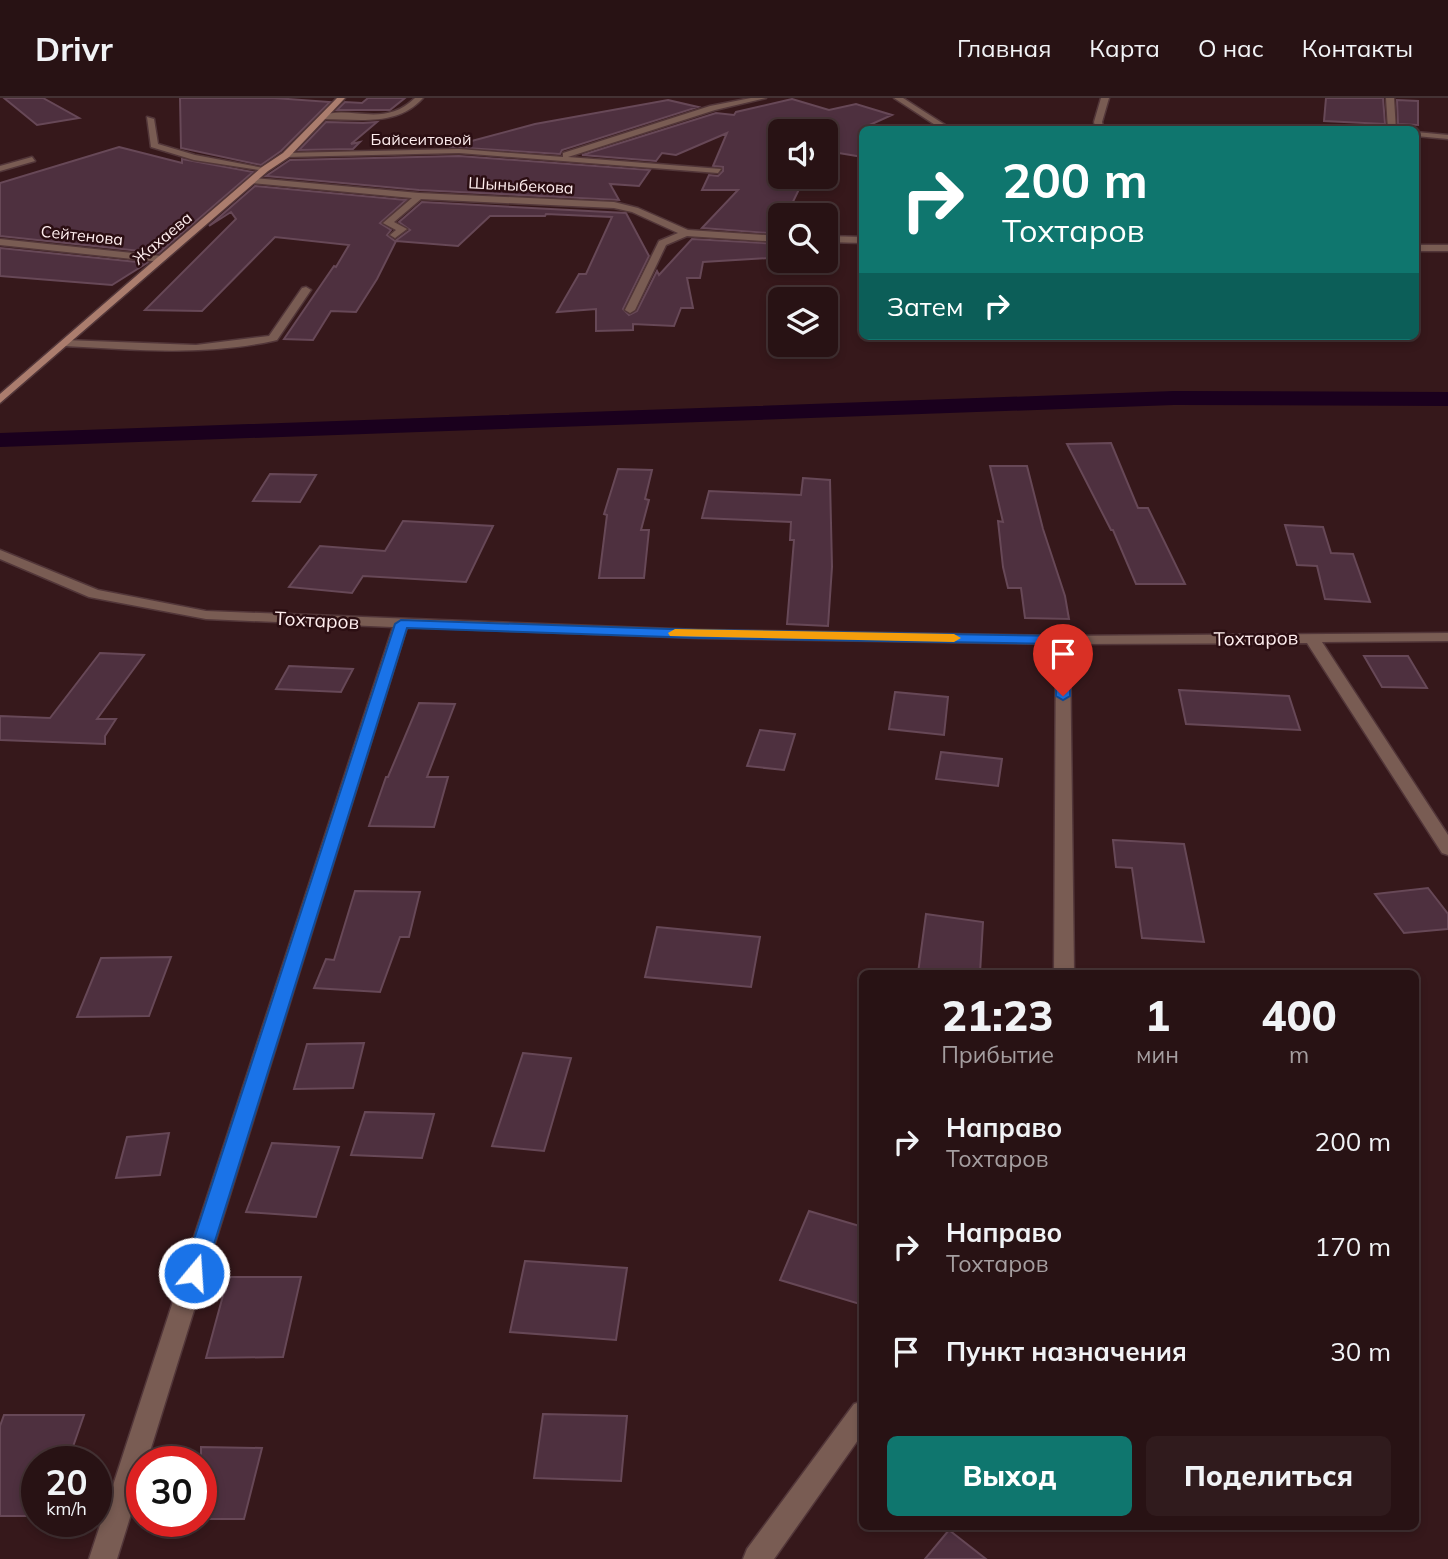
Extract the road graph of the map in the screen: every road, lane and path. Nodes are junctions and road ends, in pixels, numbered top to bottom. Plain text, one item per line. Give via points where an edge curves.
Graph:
1 (341, 98) edge
2 (419, 98) edge
3 (762, 98) edge
4 (898, 98) edge
5 (1105, 98) edge
6 (1390, 98) edge
7 (323, 117) junction
8 (150, 119) dead end
9 (943, 126) edge
10 (1099, 126) edge
11 (1392, 126) edge
12 (1419, 134) edge
13 (1448, 137) edge
14 (286, 155) junction
15 (32, 159) dead end
16 (556, 159) junction
17 (0, 169) edge
18 (265, 169) junction
19 (718, 171) dead end
20 (254, 181) junction
21 (419, 196) junction
22 (686, 233) junction
23 (395, 235) dead end
24 (768, 238) edge
25 (838, 239) edge
26 (859, 240) edge
27 (0, 242) edge
28 (1419, 248) edge
29 (1448, 248) edge
30 (161, 259) junction
31 (306, 290) dead end
32 (630, 310) dead end
33 (65, 343) junction
34 (0, 400) edge
35 (0, 554) edge
36 (401, 624) junction
37 (1311, 637) junction
38 (1448, 637) edge
39 (1063, 640) junction
40 (1448, 849) edge
41 (1064, 970) edge
42 (859, 1418) edge
43 (103, 1559) edge
44 (757, 1559) edge

1 - 7 street, Жахаева
2 - 7 street via 406,111 389,116
3 - 16 street, Байсеитовой via 713,108
4 - 9 street
5 - 10 street
6 - 11 street
7 - 14 street, Жахаева
8 - 18 street via 154,145 170,152
12 - 13 street
14 - 16 street, Байсеитовой via 459,151
14 - 18 street, Жахаева
15 - 17 street
16 - 19 street, Байсеитовой
18 - 20 street, Жахаева
20 - 21 street, Шыныбекова
20 - 30 street, Жахаева
21 - 22 street, Шыныбекова via 614,205
21 - 23 street via 388,223 402,229
22 - 24 street, Шыныбекова
22 - 32 street via 662,243
25 - 26 street
27 - 30 street, Сейтенова
28 - 29 street
30 - 33 street, Жахаева
31 - 33 street via 272,338 251,344 146,347
33 - 34 street, Жахаева
35 - 36 street, Тохтаров via 94,594 206,615
36 - 39 street, Тохтаров
36 - 43 street
37 - 38 street, Тохтаров
37 - 39 street, Тохтаров
37 - 40 street
39 - 41 street
42 - 44 street

